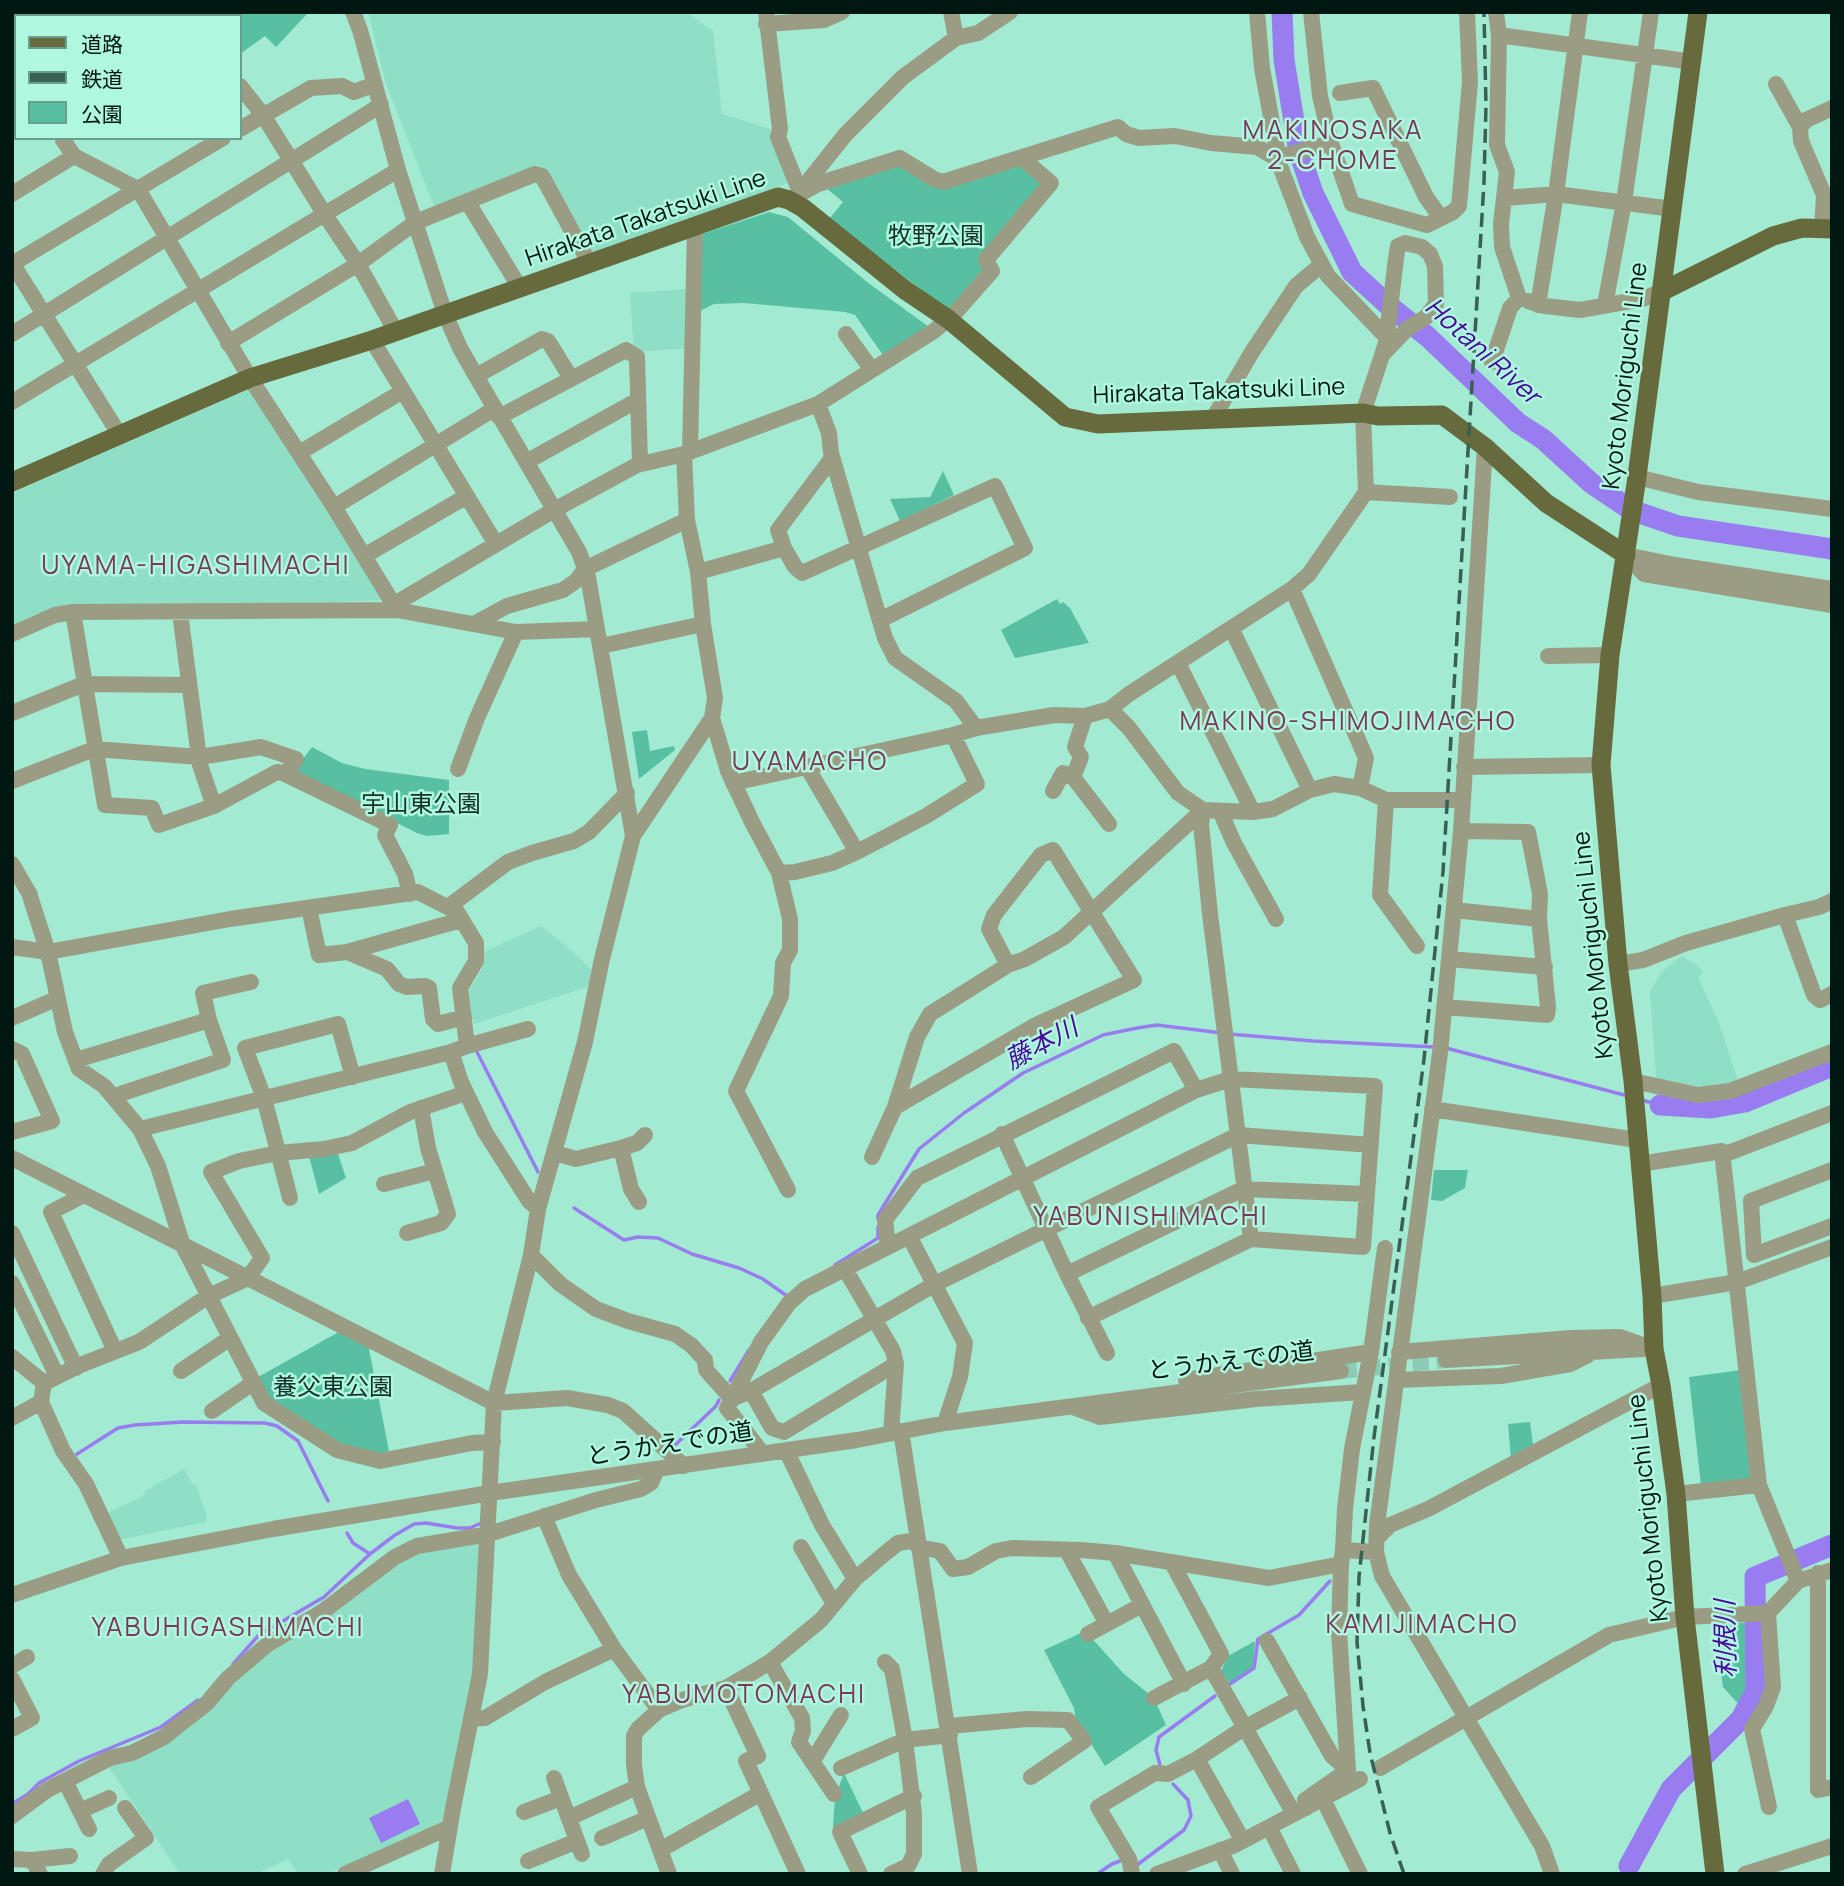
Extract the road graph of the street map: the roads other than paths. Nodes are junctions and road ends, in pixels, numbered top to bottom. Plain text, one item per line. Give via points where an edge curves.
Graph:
1 (354, 12) edge
2 (842, 12) edge
3 (951, 12) edge
4 (1010, 12) edge
5 (1256, 12) edge
6 (1311, 12) edge
7 (1467, 12) edge
8 (1496, 12) edge
9 (1580, 12) edge
10 (1651, 12) edge
11 (1698, 12) edge
12 (766, 18) edge
13 (1499, 35) junction
14 (956, 38) junction
15 (1576, 45) junction
16 (1645, 55) junction
17 (1693, 62) junction
18 (375, 84) junction
19 (1776, 85) dead end
20 (242, 89) edge
21 (1340, 93) dead end
22 (381, 105) junction
23 (1832, 108) edge
24 (263, 115) junction
25 (1800, 127) junction
26 (242, 128) edge
27 (63, 140) edge
28 (220, 140) edge
29 (1329, 143) junction
30 (74, 156) junction
31 (1282, 157) junction
32 (1022, 158) junction
33 (293, 161) junction
34 (398, 170) junction
35 (1825, 176) edge
36 (138, 188) junction
37 (12, 194) edge
38 (1556, 194) junction
39 (794, 196) junction
40 (1504, 198) junction
41 (467, 201) junction
42 (1624, 202) junction
43 (1673, 209) junction
44 (325, 215) junction
45 (1441, 218) junction
46 (416, 222) junction
47 (695, 227) junction
48 (1827, 229) edge
49 (167, 239) junction
50 (12, 263) edge
51 (358, 264) junction
52 (586, 264) junction
53 (1321, 265) junction
54 (520, 288) junction
55 (198, 290) junction
56 (1661, 292) junction
57 (1519, 299) junction
58 (1538, 305) junction
59 (1605, 305) junction
60 (45, 314) junction
61 (445, 314) junction
62 (948, 319) junction
63 (396, 332) junction
64 (12, 334) edge
65 (846, 334) dead end
66 (372, 340) junction
67 (228, 343) junction
68 (1387, 345) junction
69 (1492, 362) dead end
70 (74, 364) junction
71 (872, 370) junction
72 (476, 376) junction
73 (571, 378) junction
74 (250, 379) junction
75 (403, 391) junction
76 (638, 400) junction
77 (12, 402) edge
78 (818, 404) junction
79 (496, 413) junction
80 (1363, 413) junction
81 (1212, 420) junction
82 (119, 434) junction
83 (436, 445) junction
84 (1485, 447) junction
85 (299, 453) junction
86 (687, 453) junction
87 (832, 458) junction
88 (526, 462) junction
89 (640, 464) junction
90 (1637, 480) junction
91 (12, 482) edge
92 (1366, 492) junction
93 (467, 496) junction
94 (1450, 497) dead end
95 (334, 508) junction
96 (1832, 509) edge
97 (554, 510) junction
98 (687, 520) junction
99 (496, 544) junction
100 (784, 548) junction
101 (860, 549) junction
102 (1626, 555) junction
103 (364, 556) junction
104 (585, 569) junction
105 (698, 572) junction
106 (1292, 589) junction
107 (1832, 589) edge
108 (1832, 605) edge
109 (395, 608) junction
110 (73, 612) junction
111 (180, 612) junction
112 (880, 620) junction
113 (474, 624) junction
114 (703, 624) junction
115 (597, 629) junction
116 (1232, 630) junction
117 (516, 632) junction
118 (12, 634) edge
119 (601, 646) junction
120 (1610, 654) junction
121 (1482, 656) dead end
122 (1548, 656) dead end
123 (1178, 663) junction
124 (1470, 682) junction
125 (84, 684) junction
126 (188, 684) junction
127 (1111, 709) junction
128 (12, 713) edge
129 (1085, 716) junction
130 (712, 719) junction
131 (976, 728) junction
132 (953, 735) junction
133 (94, 749) junction
134 (200, 757) junction
135 (1601, 765) junction
136 (1464, 766) junction
137 (807, 767) junction
138 (458, 769) dead end
139 (286, 774) junction
140 (1073, 777) junction
141 (12, 781) edge
142 (733, 783) junction
143 (1360, 788) junction
144 (1310, 790) junction
145 (1053, 791) dead end
146 (626, 793) junction
147 (1386, 800) junction
148 (1462, 800) junction
149 (214, 806) junction
150 (1203, 810) junction
151 (1220, 811) junction
152 (1254, 813) junction
153 (1109, 824) dead end
154 (1461, 831) junction
155 (633, 836) junction
156 (857, 852) junction
157 (12, 864) edge
158 (779, 873) junction
159 (410, 894) junction
160 (1832, 901) edge
161 (448, 907) junction
162 (309, 908) junction
163 (1454, 910) junction
164 (1093, 912) junction
165 (1785, 915) junction
166 (461, 919) junction
167 (1276, 919) dead end
168 (1539, 919) junction
169 (1417, 946) dead end
170 (12, 947) edge
171 (48, 952) junction
172 (347, 952) junction
173 (1449, 959) junction
174 (1618, 964) junction
175 (1008, 965) junction
176 (1545, 967) junction
177 (251, 982) dead end
178 (1832, 994) edge
179 (56, 999) junction
180 (1444, 1007) junction
181 (464, 1017) junction
182 (12, 1018) edge
183 (209, 1020) junction
184 (528, 1029) dead end
185 (467, 1046) junction
186 (12, 1049) edge
187 (451, 1052) junction
188 (1830, 1057) edge
189 (76, 1060) junction
190 (353, 1077) junction
191 (1231, 1079) junction
192 (1196, 1090) junction
193 (466, 1093) junction
194 (1634, 1093) junction
195 (114, 1096) junction
196 (264, 1098) junction
197 (895, 1107) junction
198 (421, 1108) junction
199 (1432, 1109) junction
200 (1832, 1113) edge
201 (140, 1129) junction
202 (12, 1132) edge
203 (1002, 1134) junction
204 (645, 1135) dead end
205 (1237, 1135) junction
206 (1637, 1140) junction
207 (1371, 1145) junction
208 (621, 1148) junction
209 (278, 1153) junction
210 (555, 1153) junction
211 (1723, 1155) junction
212 (872, 1157) dead end
213 (12, 1158) edge
214 (1640, 1164) junction
215 (1832, 1170) edge
216 (435, 1171) junction
217 (1024, 1180) junction
218 (384, 1184) dead end
219 (1243, 1189) junction
220 (788, 1190) dead end
221 (1367, 1194) junction
222 (84, 1195) junction
223 (290, 1198) dead end
224 (639, 1202) dead end
225 (538, 1209) junction
226 (1832, 1226) edge
227 (1046, 1229) junction
228 (12, 1233) edge
229 (407, 1233) dead end
230 (909, 1236) junction
231 (1251, 1239) junction
232 (183, 1246) junction
233 (888, 1247) junction
234 (1832, 1247) edge
235 (1385, 1248) dead end
236 (531, 1255) junction
237 (845, 1269) junction
238 (1067, 1274) junction
239 (248, 1278) junction
240 (1737, 1282) junction
241 (12, 1283) edge
242 (934, 1283) junction
243 (1652, 1296) junction
244 (207, 1297) junction
245 (1088, 1318) junction
246 (874, 1319) junction
247 (230, 1338) junction
248 (1654, 1349) junction
249 (115, 1352) junction
250 (1371, 1352) junction
251 (1399, 1352) junction
252 (1593, 1352) junction
253 (1107, 1353) dead end
254 (12, 1357) edge
255 (1446, 1360) tunnel mouth
256 (896, 1364) junction
257 (76, 1367) junction
258 (181, 1371) dead end
259 (1341, 1371) tunnel mouth
260 (50, 1380) junction
261 (1396, 1380) junction
262 (253, 1383) junction
263 (1661, 1385) junction
264 (751, 1391) junction
265 (1362, 1392) junction
266 (732, 1399) junction
267 (41, 1402) junction
268 (494, 1402) junction
269 (1071, 1406) junction
270 (212, 1411) dead end
271 (13, 1418) edge
272 (945, 1423) junction
273 (896, 1432) junction
274 (493, 1442) junction
275 (786, 1450) junction
276 (763, 1454) junction
277 (684, 1466) junction
278 (657, 1469) junction
279 (1759, 1485) junction
280 (490, 1493) junction
281 (1676, 1494) junction
282 (544, 1516) junction
283 (489, 1534) junction
284 (918, 1544) junction
285 (1376, 1545) junction
286 (801, 1547) dead end
287 (1067, 1551) junction
288 (1115, 1553) junction
289 (1342, 1557) junction
290 (121, 1558) junction
291 (1171, 1563) junction
292 (1793, 1571) junction
293 (1825, 1572) edge
294 (855, 1579) junction
295 (12, 1595) edge
296 (834, 1604) junction
297 (1142, 1605) junction
298 (1765, 1613) junction
299 (1685, 1617) junction
300 (1107, 1624) junction
301 (1088, 1634) dead end
302 (1268, 1641) dead end
303 (614, 1649) junction
304 (27, 1657) dead end
305 (771, 1662) junction
306 (885, 1662) dead end
307 (12, 1665) edge
308 (1211, 1668) junction
309 (12, 1679) edge
310 (1184, 1684) junction
311 (726, 1688) junction
312 (1154, 1698) dead end
313 (1300, 1698) junction
314 (659, 1710) junction
315 (841, 1715) dead end
316 (1467, 1718) junction
317 (471, 1719) junction
318 (1244, 1728) junction
319 (12, 1729) edge
320 (949, 1730) junction
321 (905, 1740) junction
322 (1197, 1759) junction
323 (812, 1762) junction
324 (841, 1768) dead end
325 (1380, 1768) dead end
326 (1354, 1775) junction
327 (1031, 1777) dead end
328 (554, 1778) dead end
329 (65, 1781) junction
330 (637, 1787) junction
331 (1832, 1787) edge
332 (761, 1793) junction
333 (834, 1794) dead end
334 (914, 1796) junction
335 (109, 1798) dead end
336 (561, 1798) junction
337 (1324, 1799) junction
338 (1769, 1807) dead end
339 (125, 1808) dead end
340 (80, 1811) junction
341 (1300, 1811) junction
342 (524, 1812) dead end
343 (12, 1816) edge
344 (569, 1818) junction
345 (648, 1818) junction
346 (450, 1826) junction
347 (1269, 1827) junction
348 (89, 1829) dead end
349 (602, 1838) dead end
350 (1243, 1841) junction
351 (1832, 1846) edge
352 (660, 1850) junction
353 (1220, 1850) junction
354 (70, 1856) dead end
355 (12, 1859) edge
356 (528, 1861) dead end
357 (36, 1867) edge
358 (1178, 1870) edge
359 (103, 1874) edge
360 (345, 1874) edge
361 (442, 1874) edge
362 (669, 1874) edge
363 (798, 1874) edge
364 (860, 1874) edge
365 (891, 1874) edge
366 (970, 1874) edge
367 (1132, 1874) edge
368 (1157, 1874) edge
369 (1232, 1874) edge
370 (1293, 1874) edge
371 (1360, 1874) edge
372 (1552, 1874) edge
373 (1715, 1874) edge
374 (1745, 1874) edge

1 - 18 street
2 - 12 street via 824,20
3 - 14 street
4 - 14 street via 978,33
5 - 31 street via 1262,68
6 - 29 street
7 - 45 street via 1470,82 1459,206
8 - 13 street
9 - 15 street
10 - 16 street
11 - 17 main road, Kyoto Moriguchi Line
12 - 39 street via 778,137
13 - 15 street
13 - 40 street via 1497,145 1507,172
14 - 39 street via 884,95
15 - 16 street
15 - 38 street
16 - 17 street
16 - 42 street
17 - 43 main road, Kyoto Moriguchi Line
18 - 22 street
18 - 24 street via 354,92 342,86 311,88
19 - 25 street
20 - 24 street
21 - 45 street via 1373,88 1426,197
22 - 33 street
22 - 34 street
23 - 25 street
24 - 26 street
24 - 33 street
25 - 35 street via 1801,141
27 - 30 street
28 - 36 street
29 - 31 street
29 - 45 street via 1352,204 1427,225
30 - 36 street
30 - 37 street
31 - 32 street via 1238,144 1175,136 1139,138 1118,127
31 - 53 street via 1280,166
32 - 39 street via 943,182 900,158
32 - 62 street via 1051,183 986,260 992,271
33 - 44 street
33 - 49 street
34 - 44 street
34 - 46 street
35 - 48 street
36 - 49 street
36 - 50 street
38 - 40 street
38 - 42 street
38 - 58 street
39 - 47 main road, Hirakata Takatsuki Line via 767,200
39 - 62 main road, Hirakata Takatsuki Line via 905,290
40 - 57 street via 1502,247
41 - 46 street
41 - 52 street via 535,174 542,176
41 - 54 street
42 - 43 street
42 - 59 street
43 - 56 main road, Kyoto Moriguchi Line
44 - 51 street
44 - 55 street
46 - 51 street
46 - 61 street
47 - 52 main road, Hirakata Takatsuki Line
47 - 86 street
48 - 56 main road via 1802,228 1773,236
49 - 55 street
49 - 60 street
50 - 60 street
51 - 63 street
51 - 67 street
52 - 54 main road, Hirakata Takatsuki Line
53 - 68 street
53 - 81 street via 1296,286
54 - 61 main road, Hirakata Takatsuki Line
55 - 67 street
55 - 70 street
56 - 59 street
56 - 90 main road, Kyoto Moriguchi Line
57 - 58 street
57 - 69 street via 1510,308
58 - 59 street via 1580,310
60 - 64 street
60 - 70 street
61 - 63 main road, Hirakata Takatsuki Line
61 - 72 street
62 - 71 street
62 - 81 main road, Hirakata Takatsuki Line via 1065,417 1098,424
63 - 66 main road, Hirakata Takatsuki Line
65 - 71 street
66 - 74 main road, Hirakata Takatsuki Line
66 - 75 street
67 - 74 street
68 - 68 street via 1398,246 1422,247 1435,266 1436,304 1426,317
68 - 80 street
70 - 77 street
70 - 82 street
71 - 78 street
72 - 73 street via 542,340 548,341
72 - 79 street
73 - 76 street via 626,350 637,357
73 - 79 street
74 - 82 main road, Hirakata Takatsuki Line
74 - 85 street
75 - 83 street
75 - 85 street
76 - 88 street
76 - 89 street
78 - 86 street
78 - 87 street
79 - 83 street
79 - 88 street
80 - 81 main road, Hirakata Takatsuki Line
80 - 84 main road, Hirakata Takatsuki Line via 1442,415
80 - 92 street
82 - 91 main road, Hirakata Takatsuki Line
83 - 93 street
83 - 95 street
84 - 102 main road, Hirakata Takatsuki Line via 1546,503
84 - 124 street
85 - 95 street
86 - 89 street
86 - 98 street
87 - 100 street via 779,530
87 - 101 street
88 - 97 street
89 - 97 street
90 - 96 street
90 - 102 main road, Kyoto Moriguchi Line
92 - 94 street
92 - 106 street via 1309,574
93 - 99 street
93 - 103 street
95 - 103 street
97 - 99 street
97 - 104 street
98 - 104 street
98 - 105 street
99 - 109 street
100 - 101 street via 802,573
100 - 105 street
101 - 112 street
101 - 112 street via 995,486 1025,548
102 - 107 street
102 - 108 street via 1644,574
102 - 120 main road, Kyoto Moriguchi Line
103 - 109 street
104 - 113 street via 563,590 507,606
104 - 115 street
105 - 114 street
106 - 116 street
106 - 143 street via 1366,758
109 - 111 street
109 - 113 street
110 - 111 street
110 - 118 street
110 - 125 street
111 - 126 street
112 - 131 street via 895,658 957,701
113 - 117 street
114 - 119 street
114 - 130 street via 715,698
115 - 117 street
115 - 119 street
116 - 123 street
116 - 144 street
117 - 138 street
119 - 146 street
120 - 122 street
120 - 135 main road, Kyoto Moriguchi Line
121 - 124 street
123 - 127 street
123 - 152 street
124 - 136 street
125 - 126 street
125 - 128 street
125 - 133 street
126 - 134 street
127 - 129 street
127 - 150 street via 1178,793
129 - 131 street via 1054,715
129 - 140 street via 1074,747 1082,757
130 - 142 street
130 - 155 street
131 - 132 street
132 - 137 street
132 - 156 street via 977,784 926,817
133 - 134 street
133 - 141 street
133 - 149 street via 105,805 152,808 159,825
134 - 139 street via 261,747 296,759
134 - 149 street
135 - 136 street
135 - 174 main road, Kyoto Moriguchi Line
136 - 148 street
137 - 142 street
137 - 156 street
139 - 149 street via 277,772
139 - 159 street via 390,825 385,835
140 - 145 street via 1063,773
140 - 153 street
142 - 158 street
143 - 144 street via 1334,784
143 - 147 street
144 - 152 street via 1273,809
146 - 155 street
146 - 161 street via 589,832 508,862
147 - 148 street
147 - 169 street via 1380,895
148 - 154 street
150 - 151 street
150 - 164 street
150 - 191 street via 1209,905
151 - 152 street
151 - 167 street
154 - 163 street
154 - 168 street via 1528,832 1540,894
155 - 210 street
156 - 158 street via 819,866
157 - 171 street via 29,893
158 - 220 street via 790,919 790,950 783,963 781,996 736,1091
159 - 161 street via 418,892
159 - 162 street
160 - 165 street
161 - 166 street
162 - 171 street
162 - 172 street via 319,954
163 - 168 street
163 - 173 street
164 - 175 street via 1064,937
164 - 175 street via 1052,850 1041,855 994,915 989,929
164 - 197 street via 1134,980 1036,1025
165 - 174 street via 1686,943 1643,961
165 - 178 street via 1814,995 1819,1000
166 - 172 street
166 - 181 street via 476,943 476,961 460,988
168 - 176 street
170 - 171 street
171 - 179 street
172 - 181 street via 387,969 399,984 429,988 433,1019 438,1024
173 - 176 street
173 - 180 street
174 - 194 main road, Kyoto Moriguchi Line
175 - 197 street via 930,1014 917,1037
176 - 180 street via 1547,1015
177 - 183 street via 203,993
179 - 182 street
179 - 189 street
180 - 199 street
181 - 185 street
183 - 189 street
183 - 195 street via 223,1060
184 - 185 street
185 - 187 street
186 - 202 street via 22,1054 52,1121
187 - 190 street
187 - 193 street
188 - 194 street via 1730,1091
189 - 195 street via 79,1069
190 - 196 street
190 - 196 street via 338,1024 245,1048
191 - 192 street
191 - 205 street
191 - 207 street via 1376,1086
192 - 203 street via 1174,1051
192 - 217 street
193 - 198 street
193 - 225 street via 485,1132
194 - 206 main road, Kyoto Moriguchi Line
195 - 201 street
196 - 201 street
196 - 209 street
197 - 212 street
198 - 209 street via 352,1143
198 - 216 street
199 - 206 street
199 - 251 street
200 - 211 street
201 - 232 street via 158,1166
203 - 217 street
203 - 233 street via 917,1178 885,1220
204 - 208 street via 638,1143
205 - 207 street
205 - 219 street
205 - 227 street
206 - 214 main road, Kyoto Moriguchi Line
207 - 221 street
208 - 210 street via 576,1159
208 - 224 street
209 - 223 street
209 - 239 street via 211,1172 262,1258
210 - 225 street
211 - 214 street via 1722,1151
211 - 240 street
213 - 222 street
214 - 243 main road, Kyoto Moriguchi Line
215 - 226 street via 1751,1201 1754,1255
216 - 218 street
216 - 229 street via 448,1214 445,1220
217 - 227 street
217 - 230 street
219 - 221 street
219 - 231 street
219 - 238 street
221 - 231 street via 1363,1247
222 - 232 street
222 - 249 street via 51,1212
225 - 236 street
227 - 238 street
227 - 242 street
228 - 257 street
230 - 233 street
230 - 242 street
231 - 245 street
232 - 239 street
232 - 244 street
233 - 237 street
234 - 240 street
235 - 250 street
236 - 266 street via 560,1284 596,1309 675,1334 691,1345
236 - 268 street
237 - 246 street
237 - 266 street via 805,1289 789,1303 761,1342
238 - 245 street
239 - 244 street
239 - 268 street
240 - 243 street
240 - 279 street
241 - 260 street
242 - 246 street
242 - 272 street via 965,1343
243 - 248 main road, Kyoto Moriguchi Line
244 - 247 street
244 - 249 street via 139,1342
245 - 253 street
246 - 256 street
246 - 264 street
247 - 258 street
247 - 262 street
248 - 251 street via 1620,1336
248 - 252 street
248 - 263 main road, Kyoto Moriguchi Line
249 - 257 street
250 - 265 street
250 - 269 street via 1123,1390
251 - 261 street
252 - 255 street
252 - 261 street via 1570,1364 1501,1376
254 - 260 street
256 - 264 street via 784,1432 772,1428
256 - 273 street
257 - 260 street
259 - 269 street, とうかえでの道
260 - 267 street
261 - 285 street
262 - 270 street
262 - 274 street via 264,1403 337,1450 380,1461
263 - 281 main road, Kyoto Moriguchi Line
263 - 285 street via 1390,1525
264 - 266 street
265 - 269 street via 1100,1417
265 - 289 street
266 - 276 street via 727,1408
267 - 271 street
267 - 290 street
268 - 274 street
268 - 277 street via 567,1398 608,1405 623,1411
269 - 272 street, とうかえでの道
272 - 273 street, とうかえでの道
273 - 275 street, とうかえでの道
273 - 284 street
274 - 280 street
275 - 276 street, とうかえでの道
275 - 294 street via 822,1525
276 - 277 street, とうかえでの道
277 - 278 street, とうかえでの道
278 - 280 street, とうかえでの道
278 - 282 street via 651,1483 641,1489
279 - 281 street
279 - 292 street
280 - 283 street
280 - 290 street, とうかえでの道
281 - 299 main road, Kyoto Moriguchi Line
282 - 283 street
282 - 303 street via 569,1575
283 - 317 street via 480,1674
283 - 329 street via 416,1546 395,1557 322,1612 268,1644 164,1737
284 - 287 street via 940,1551 953,1569 1012,1548
284 - 294 street via 898,1543
284 - 320 street
285 - 289 street
285 - 316 street via 1382,1576
286 - 296 street
287 - 288 street
287 - 300 street
288 - 291 street
288 - 297 street
289 - 291 street via 1269,1578
289 - 326 street via 1339,1631
290 - 295 street, とうかえでの道
291 - 308 street via 1221,1654
292 - 293 street
292 - 298 street
293 - 331 street via 1818,1790
294 - 296 street
296 - 305 street
297 - 300 street
297 - 310 street
298 - 299 street
298 - 338 street via 1773,1687 1752,1729
299 - 316 street via 1609,1635
299 - 373 main road, Kyoto Moriguchi Line
300 - 301 street
302 - 313 street
303 - 314 street
303 - 317 street via 485,1718
304 - 307 street
305 - 311 street
305 - 323 street via 802,1718 799,1742
306 - 321 street via 892,1670
308 - 310 street
308 - 318 street
309 - 319 street via 33,1718
310 - 312 street
311 - 314 street
311 - 332 street via 758,1756 746,1761
313 - 318 street
313 - 326 street via 1332,1756
314 - 330 street via 634,1736
315 - 323 street
316 - 325 street
316 - 372 street via 1542,1846
317 - 346 street
318 - 322 street
318 - 341 street
320 - 321 street
320 - 327 street via 1027,1719 1068,1720 1084,1741
320 - 366 street
321 - 324 street
321 - 334 street
322 - 350 street
322 - 367 street via 1168,1774 1155,1773 1098,1807 1129,1859
323 - 333 street
326 - 337 street
326 - 341 street via 1304,1800
328 - 336 street
329 - 340 street
329 - 343 street
330 - 344 street
330 - 345 street
332 - 352 street
332 - 363 street
334 - 364 street via 840,1832
334 - 365 street via 914,1854 908,1866
335 - 340 street
336 - 342 street
336 - 344 street
337 - 341 street
337 - 371 street
339 - 359 street via 146,1838 109,1864
340 - 348 street
341 - 347 street
344 - 356 street via 580,1847
345 - 349 street
345 - 352 street
346 - 360 street
346 - 361 street
347 - 350 street
347 - 370 street
350 - 353 street
351 - 374 street
352 - 362 street
353 - 358 street
353 - 369 street
354 - 357 street
355 - 357 street
358 - 368 street

